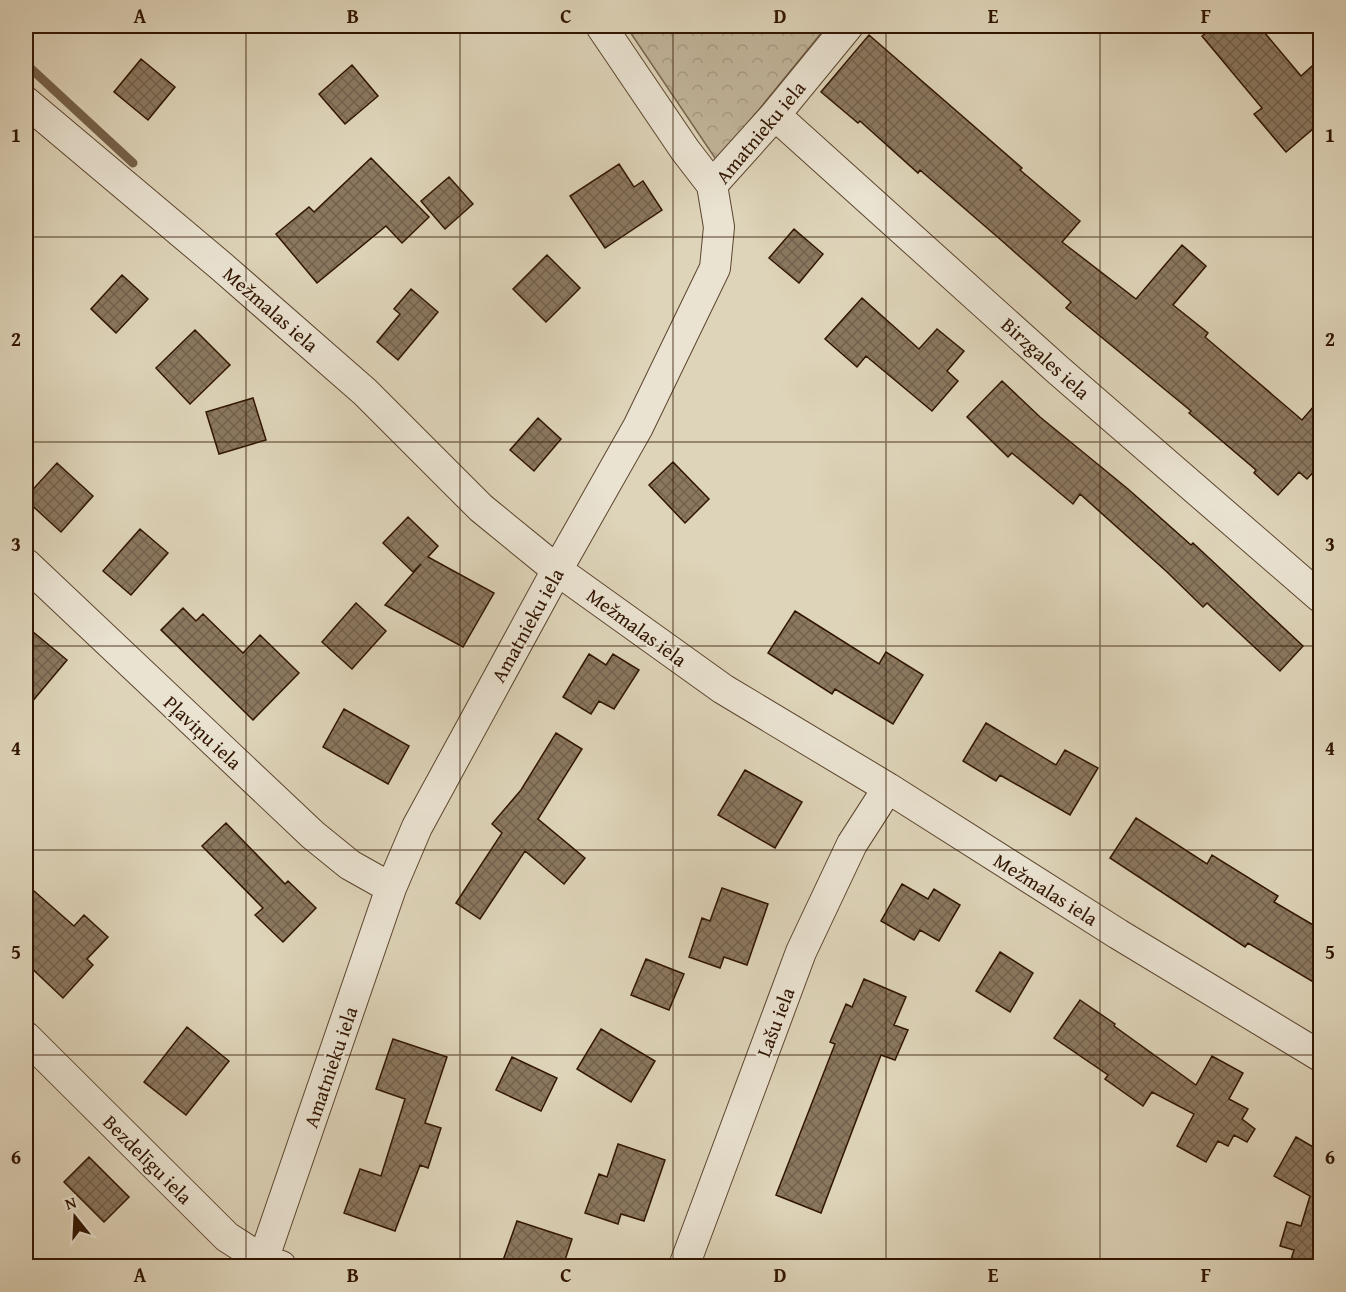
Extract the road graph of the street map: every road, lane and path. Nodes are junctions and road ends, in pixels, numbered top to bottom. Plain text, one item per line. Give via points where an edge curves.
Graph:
1 (601, 26) edge
2 (848, 26) edge
3 (26, 102) edge
4 (775, 115) junction
5 (712, 185) junction
6 (26, 564) edge
7 (556, 570) junction
8 (1320, 597) edge
9 (888, 788) junction
10 (391, 888) junction
11 (26, 1037) edge
12 (1320, 1056) edge
13 (268, 1264) edge
14 (684, 1266) edge

1 - 5 street
2 - 4 street, Amatnieku iela
3 - 7 street, Mežmalas iela via 365,392 481,508
4 - 5 street, Amatnieku iela
4 - 8 street, Birzgales iela via 1058,370
5 - 7 street, Amatnieku iela via 719,227 715,268 638,427
6 - 10 street, Pļaviņu iela via 313,835 350,865
7 - 9 street, Mežmalas iela via 723,689
7 - 10 street, Amatnieku iela via 417,827
9 - 12 street, Mežmalas iela
9 - 14 street, Lašu iela via 852,844 801,952
10 - 13 street, Amatnieku iela
11 - 13 street, Bezdelīgu iela via 227,1237

